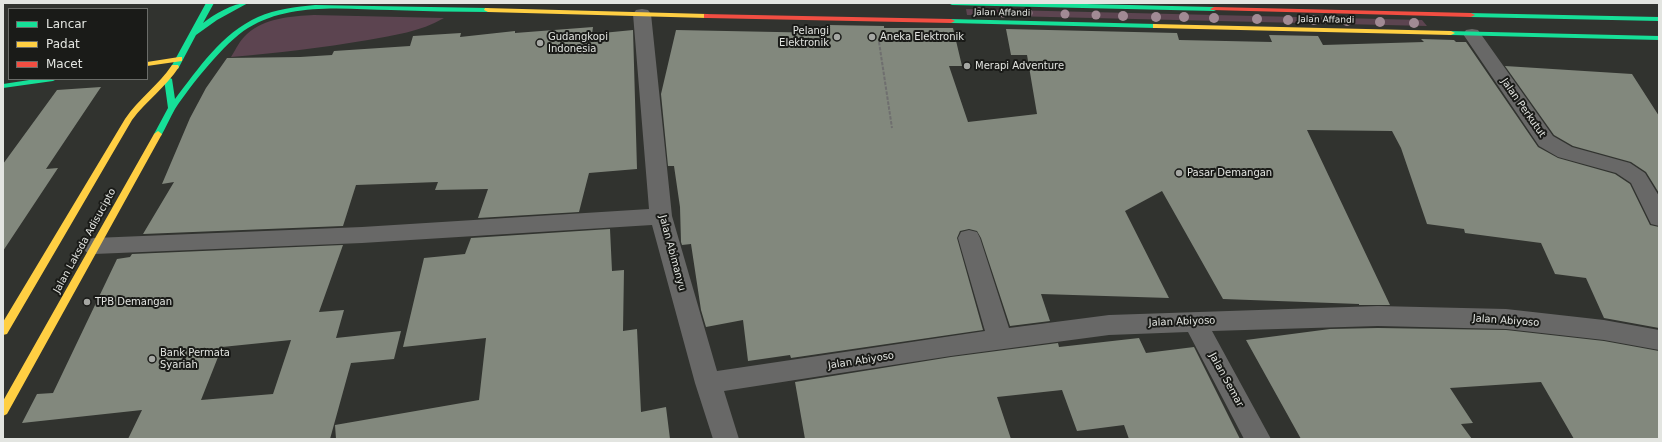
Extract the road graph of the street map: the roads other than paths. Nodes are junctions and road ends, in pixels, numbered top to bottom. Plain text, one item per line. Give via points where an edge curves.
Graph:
1 (210, 3) edge
2 (244, 3) edge
3 (315, 3) edge
4 (953, 3) edge
5 (345, 8) junction
6 (548, 8) edge
7 (642, 14) junction
8 (1458, 14) junction
9 (1659, 19) edge
10 (954, 22) junction
11 (194, 33) junction
12 (1472, 34) junction
13 (1659, 38) edge
14 (179, 59) junction
15 (148, 64) edge
16 (168, 79) junction
17 (46, 80) edge
18 (3, 86) edge
19 (172, 108) junction
20 (661, 216) junction
21 (1659, 218) edge
22 (969, 238) dead end
23 (94, 246) junction
24 (1194, 321) junction
25 (3, 331) edge
26 (1000, 340) junction
27 (1659, 340) edge
28 (708, 383) junction
29 (3, 411) edge
30 (726, 439) edge
31 (1258, 439) edge

1 - 11 main road
2 - 11 main road via 214,18
3 - 5 main road
4 - 8 main road, Jalan Affandi
4 - 10 main road
5 - 6 main road, Jalan Affandi
5 - 19 main road, Jalan Laksda Adisucipto via 276,13 251,23 229,39
6 - 7 main road, Jalan Affandi
7 - 10 main road, Jalan Affandi
7 - 20 street, Jalan Abimanyu
8 - 9 main road, Jalan Affandi
8 - 12 main road
10 - 12 main road, Jalan Affandi
11 - 14 main road
12 - 13 main road, Jalan Affandi
12 - 21 street, Jalan Perkutut via 1546,141 1565,152 1623,168 1638,178
14 - 15 main road
14 - 16 main road
16 - 19 main road
16 - 25 main road via 135,110
17 - 18 main road
19 - 23 main road, Jalan Laksda Adisucipto
20 - 23 street via 362,234
20 - 28 street, Jalan Abimanyu
22 - 26 street
23 - 29 main road, Jalan Laksda Adisucipto
24 - 26 street, Jalan Abiyoso via 1109,325
24 - 27 street, Jalan Abiyoso via 1378,316 1498,319 1604,330
24 - 31 street, Jalan Semar
26 - 28 street, Jalan Abiyoso
28 - 30 street, Jalan Abimanyu

